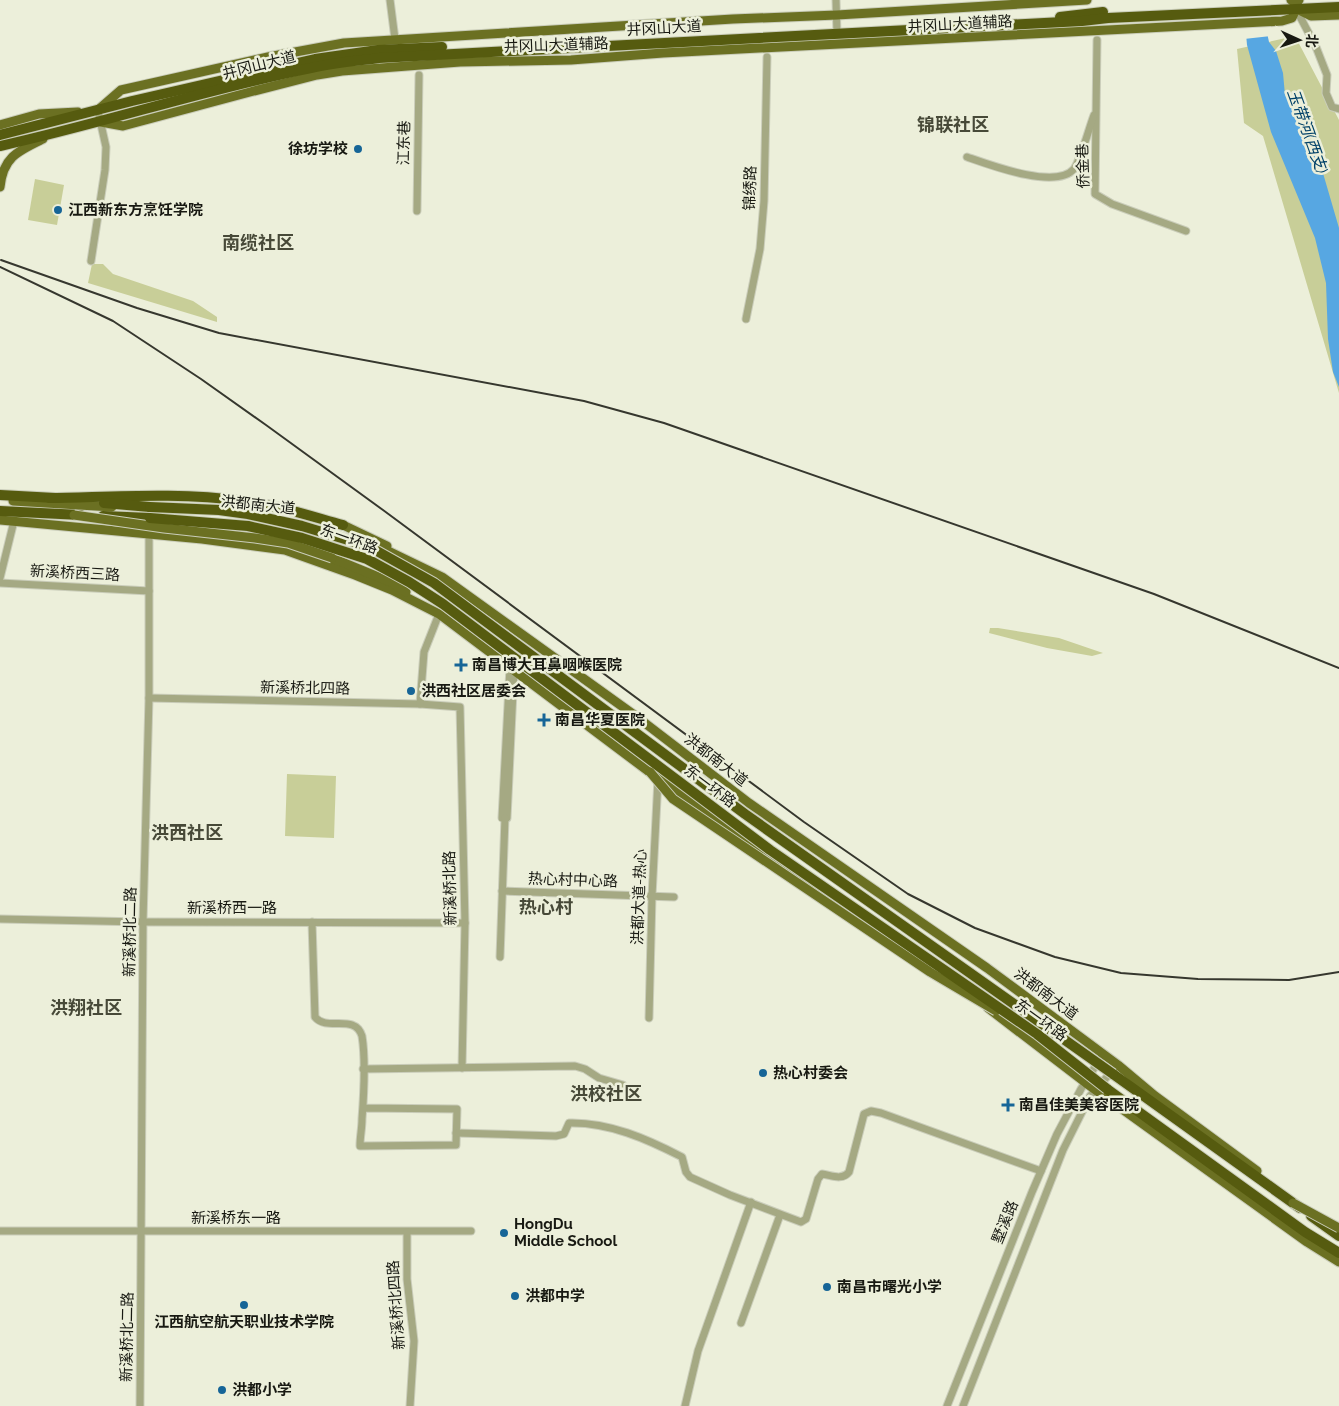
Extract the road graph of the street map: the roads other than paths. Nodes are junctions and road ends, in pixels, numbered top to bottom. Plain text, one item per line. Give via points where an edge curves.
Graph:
1 (390, 0) edge
2 (836, 0) edge
3 (1087, 0) edge
4 (1062, 1) edge
5 (1339, 1) edge
6 (1296, 2) edge
7 (1339, 7) edge
8 (837, 15) junction
9 (1339, 15) edge
10 (837, 31) junction
11 (395, 39) junction
12 (1097, 40) dead end
13 (766, 57) dead end
14 (419, 75) dead end
15 (1339, 109) edge
16 (1096, 110) junction
17 (98, 111) junction
18 (101, 122) junction
19 (0, 125) edge
20 (52, 134) junction
21 (0, 135) edge
22 (0, 146) edge
23 (967, 157) dead end
24 (0, 187) edge
25 (417, 211) dead end
26 (1186, 231) dead end
27 (90, 261) dead end
28 (746, 319) dead end
29 (0, 494) edge
30 (49, 498) junction
31 (0, 500) edge
32 (0, 511) edge
33 (74, 515) junction
34 (150, 518) junction
35 (0, 520) edge
36 (14, 521) junction
37 (343, 525) joint
38 (149, 534) junction
39 (442, 577) junction
40 (0, 578) edge
41 (0, 583) edge
42 (149, 591) junction
43 (435, 612) junction
44 (512, 668) junction
45 (149, 698) junction
46 (420, 704) junction
47 (460, 707) joint
48 (650, 772) junction
49 (658, 778) junction
50 (502, 891) junction
51 (652, 896) junction
52 (674, 897) dead end
53 (0, 919) edge
54 (143, 922) junction
55 (312, 922) junction
56 (465, 923) junction
57 (500, 957) dead end
58 (649, 1018) dead end
59 (1037, 1034) junction
60 (1103, 1054) junction
61 (1118, 1065) junction
62 (462, 1068) junction
63 (363, 1069) junction
64 (1086, 1083) junction
65 (623, 1085) dead end
66 (1096, 1090) junction
67 (363, 1108) junction
68 (456, 1133) junction
69 (1041, 1171) junction
70 (751, 1202) junction
71 (1292, 1203) junction
72 (780, 1215) junction
73 (1339, 1230) edge
74 (0, 1231) edge
75 (142, 1231) junction
76 (407, 1232) junction
77 (471, 1232) dead end
78 (1305, 1232) junction
79 (1339, 1236) edge
80 (1339, 1253) edge
81 (1339, 1261) edge
82 (740, 1323) dead end
83 (140, 1406) edge
84 (410, 1406) edge
85 (685, 1406) edge
86 (947, 1406) edge
87 (963, 1406) edge

1 - 11 street
2 - 8 street
3 - 4 main road, 井冈山大道辅路
4 - 8 main road, 井冈山大道辅路
5 - 6 highway, 井冈山大道
6 - 7 highway, 井冈山大道
6 - 9 main road via 1311,16
6 - 10 highway, 井冈山大道 via 1235,8 1082,13
6 - 15 street via 1327,75 1326,93 1332,107
6 - 18 main road, 井冈山大道辅路 via 1292,18 1282,21 370,68 317,75 123,126
8 - 10 street
8 - 11 main road, 井冈山大道辅路
10 - 17 highway, 井冈山大道 via 378,50 315,59
10 - 18 highway, 井冈山大道 via 379,58 312,68
11 - 17 main road, 井冈山大道辅路 via 325,46 120,90
12 - 16 street, 侨金巷
13 - 28 street, 锦绣路 via 764,201 760,250
14 - 25 street, 江东巷
16 - 23 street via 1075,167 1069,174 1052,177 1020,174
16 - 26 street, 侨金巷 via 1095,194 1112,204
17 - 18 street
17 - 19 main road via 39,114
17 - 21 highway, 井冈山大道
18 - 20 highway, 井冈山大道
18 - 27 street via 106,170
20 - 22 highway, 井冈山大道
20 - 24 main road via 11,157
29 - 30 highway, 东一环路
30 - 37 highway via 188,496 243,501 283,508
30 - 71 highway, 东一环路, bridge via 248,514 368,546 434,583 745,814 1065,1038
31 - 39 main road, 洪都南大道 via 296,522 384,549
32 - 33 highway, 东一环路
33 - 34 highway, 东一环路, bridge
33 - 43 main road, bridge via 288,543 393,584
34 - 38 street, 新溪桥北二路
34 - 59 highway, 东一环路, bridge via 248,526 302,538 367,559 409,582 443,604 770,850
35 - 36 main road
36 - 38 main road
36 - 40 street
37 - 39 main road
38 - 42 street, 新溪桥北二路
38 - 43 main road via 285,550 355,575
39 - 60 main road, 洪都南大道 via 637,717 749,803 987,968
41 - 42 street, 新溪桥西三路
42 - 45 street, 新溪桥北二路
43 - 44 main road
43 - 46 street via 424,652
44 - 48 main road
44 - 50 street via 502,818 505,818
45 - 46 street, 新溪桥北四路
45 - 54 street, 新溪桥北二路
46 - 47 street, 新溪桥北四路
47 - 56 street, 新溪桥北路
48 - 49 main road
48 - 59 main road, bridge via 673,799 689,810 930,972
49 - 51 street, 洪都大道-热心
49 - 64 main road via 953,981
50 - 51 street, 热心村中心路
50 - 57 street
51 - 52 street, 热心村中心路
51 - 58 street, 洪都大道-热心
53 - 54 street, 新溪桥西一路
54 - 55 street, 新溪桥西一路
54 - 75 street, 新溪桥北二路
55 - 56 street, 新溪桥西一路
55 - 63 street via 314,1014 320,1022 352,1025 360,1031
56 - 62 street, 新溪桥北路
59 - 78 highway, 东一环路, bridge
60 - 61 main road, 洪都南大道
60 - 64 street, 墅溪路
61 - 66 street, 墅溪路
61 - 73 main road, 洪都南大道 via 1155,1096
62 - 63 street
62 - 65 street via 576,1066 599,1078
63 - 67 street
64 - 66 main road
64 - 69 street, 墅溪路 via 1057,1134
66 - 81 main road via 1307,1242
66 - 87 street, 墅溪路 via 1064,1150
67 - 68 street via 457,1109
67 - 68 street via 360,1146 456,1145
68 - 70 street via 556,1136 564,1134 569,1123 605,1126 630,1133 682,1157 690,1177
69 - 72 street via 871,1111 864,1114 846,1177 822,1174 804,1222
69 - 86 street, 墅溪路
70 - 72 street
70 - 85 street via 698,1352
71 - 73 main road, bridge
71 - 79 highway, 东一环路, bridge
72 - 82 street
74 - 75 street, 新溪桥东一路
75 - 76 street, 新溪桥东一路
75 - 83 street, 新溪桥北二路
76 - 77 street, 新溪桥东一路
76 - 84 street, 新溪桥北四路 via 407,1279 414,1341
78 - 80 highway, 东一环路
78 - 81 main road

